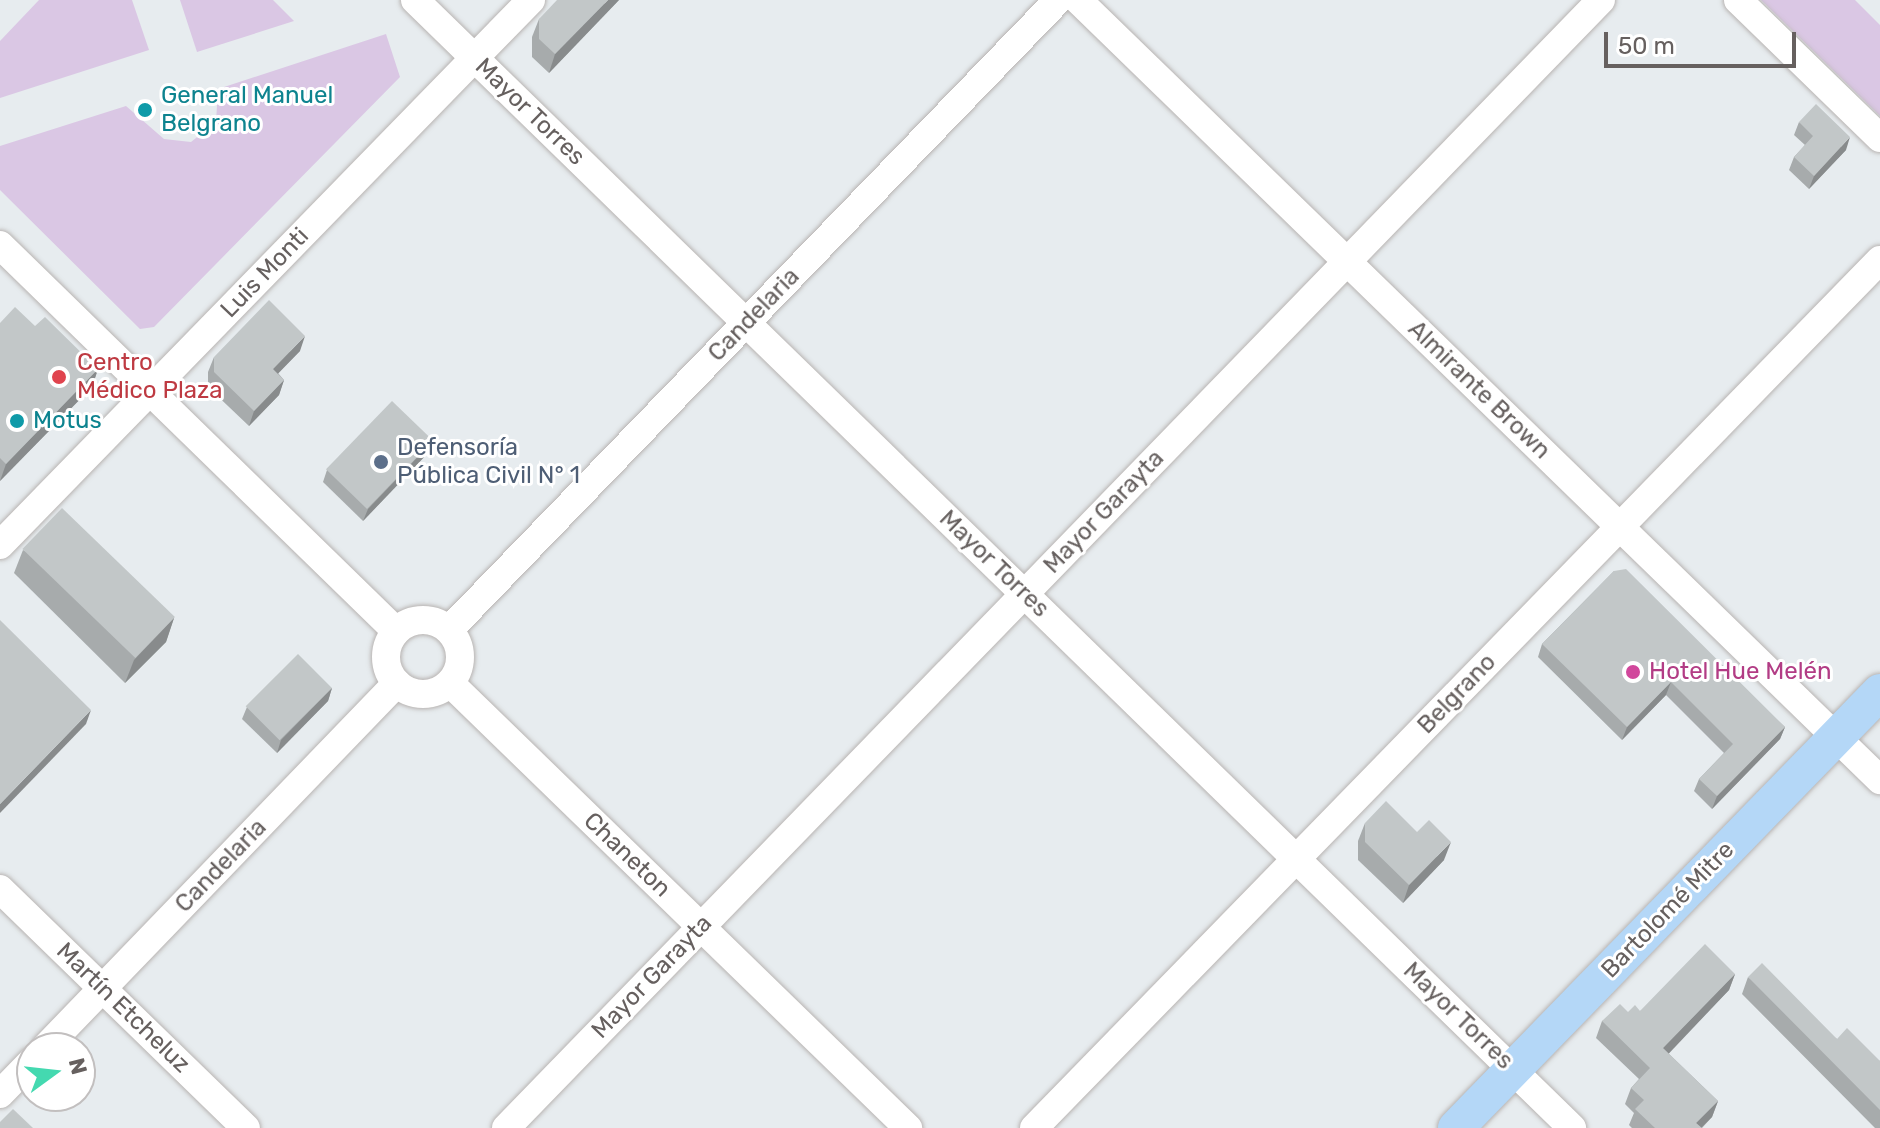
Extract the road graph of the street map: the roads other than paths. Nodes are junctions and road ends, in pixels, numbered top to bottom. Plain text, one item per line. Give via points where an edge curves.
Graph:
1 (415, 0) edge
2 (531, 0) edge
3 (1058, 0) edge
4 (1078, 0) edge
5 (1601, 0) edge
6 (1738, 0) edge
7 (474, 58) junction
8 (1880, 138) edge
9 (0, 245) edge
10 (1880, 260) edge
11 (1347, 262) junction
12 (746, 323) junction
13 (150, 391) junction
14 (1620, 527) junction
15 (0, 545) edge
16 (1025, 594) junction
17 (449, 630) junction
18 (396, 631) junction
19 (397, 683) junction
20 (450, 683) junction
21 (1880, 692) edge
22 (1836, 737) junction
23 (1880, 780) edge
24 (1296, 859) junction
25 (0, 889) edge
26 (701, 927) junction
27 (102, 989) junction
28 (60, 1032) edge
29 (1513, 1070) junction
30 (16, 1078) edge
31 (0, 1094) edge
32 (246, 1128) edge
33 (506, 1128) edge
34 (908, 1128) edge
35 (1034, 1128) edge
36 (1456, 1128) edge
37 (1572, 1128) edge

1 - 7 street, Mayor Torres
2 - 7 street, Luis Monti
3 - 12 street, Candelaria
4 - 11 street, Almirante Brown
5 - 11 street, Mayor Garayta
6 - 8 street
7 - 12 street, Mayor Torres
7 - 13 street, Luis Monti
9 - 13 street
10 - 14 street, Belgrano
11 - 14 street, Almirante Brown
11 - 16 street, Mayor Garayta
12 - 16 street, Mayor Torres
12 - 17 street, Candelaria
13 - 15 street, Luis Monti
13 - 18 street
14 - 22 street, Almirante Brown
14 - 24 street, Belgrano
16 - 24 street, Mayor Torres
16 - 26 street, Mayor Garayta
17 - 18 street via 417,620
17 - 20 street via 460,650
18 - 19 street via 386,663
19 - 20 street via 418,694
19 - 27 street, Candelaria
20 - 26 street, Chaneton
21 - 22 main road, Bartolomé Mitre
22 - 23 street, Almirante Brown
22 - 29 main road, Bartolomé Mitre
24 - 29 street, Mayor Torres
24 - 35 street, Belgrano
25 - 27 street, Martín Etcheluz
26 - 33 street, Mayor Garayta
26 - 34 street, Chaneton
27 - 28 street, Candelaria
27 - 32 street, Martín Etcheluz
29 - 36 main road, Bartolomé Mitre
29 - 37 street, Mayor Torres
30 - 31 street

